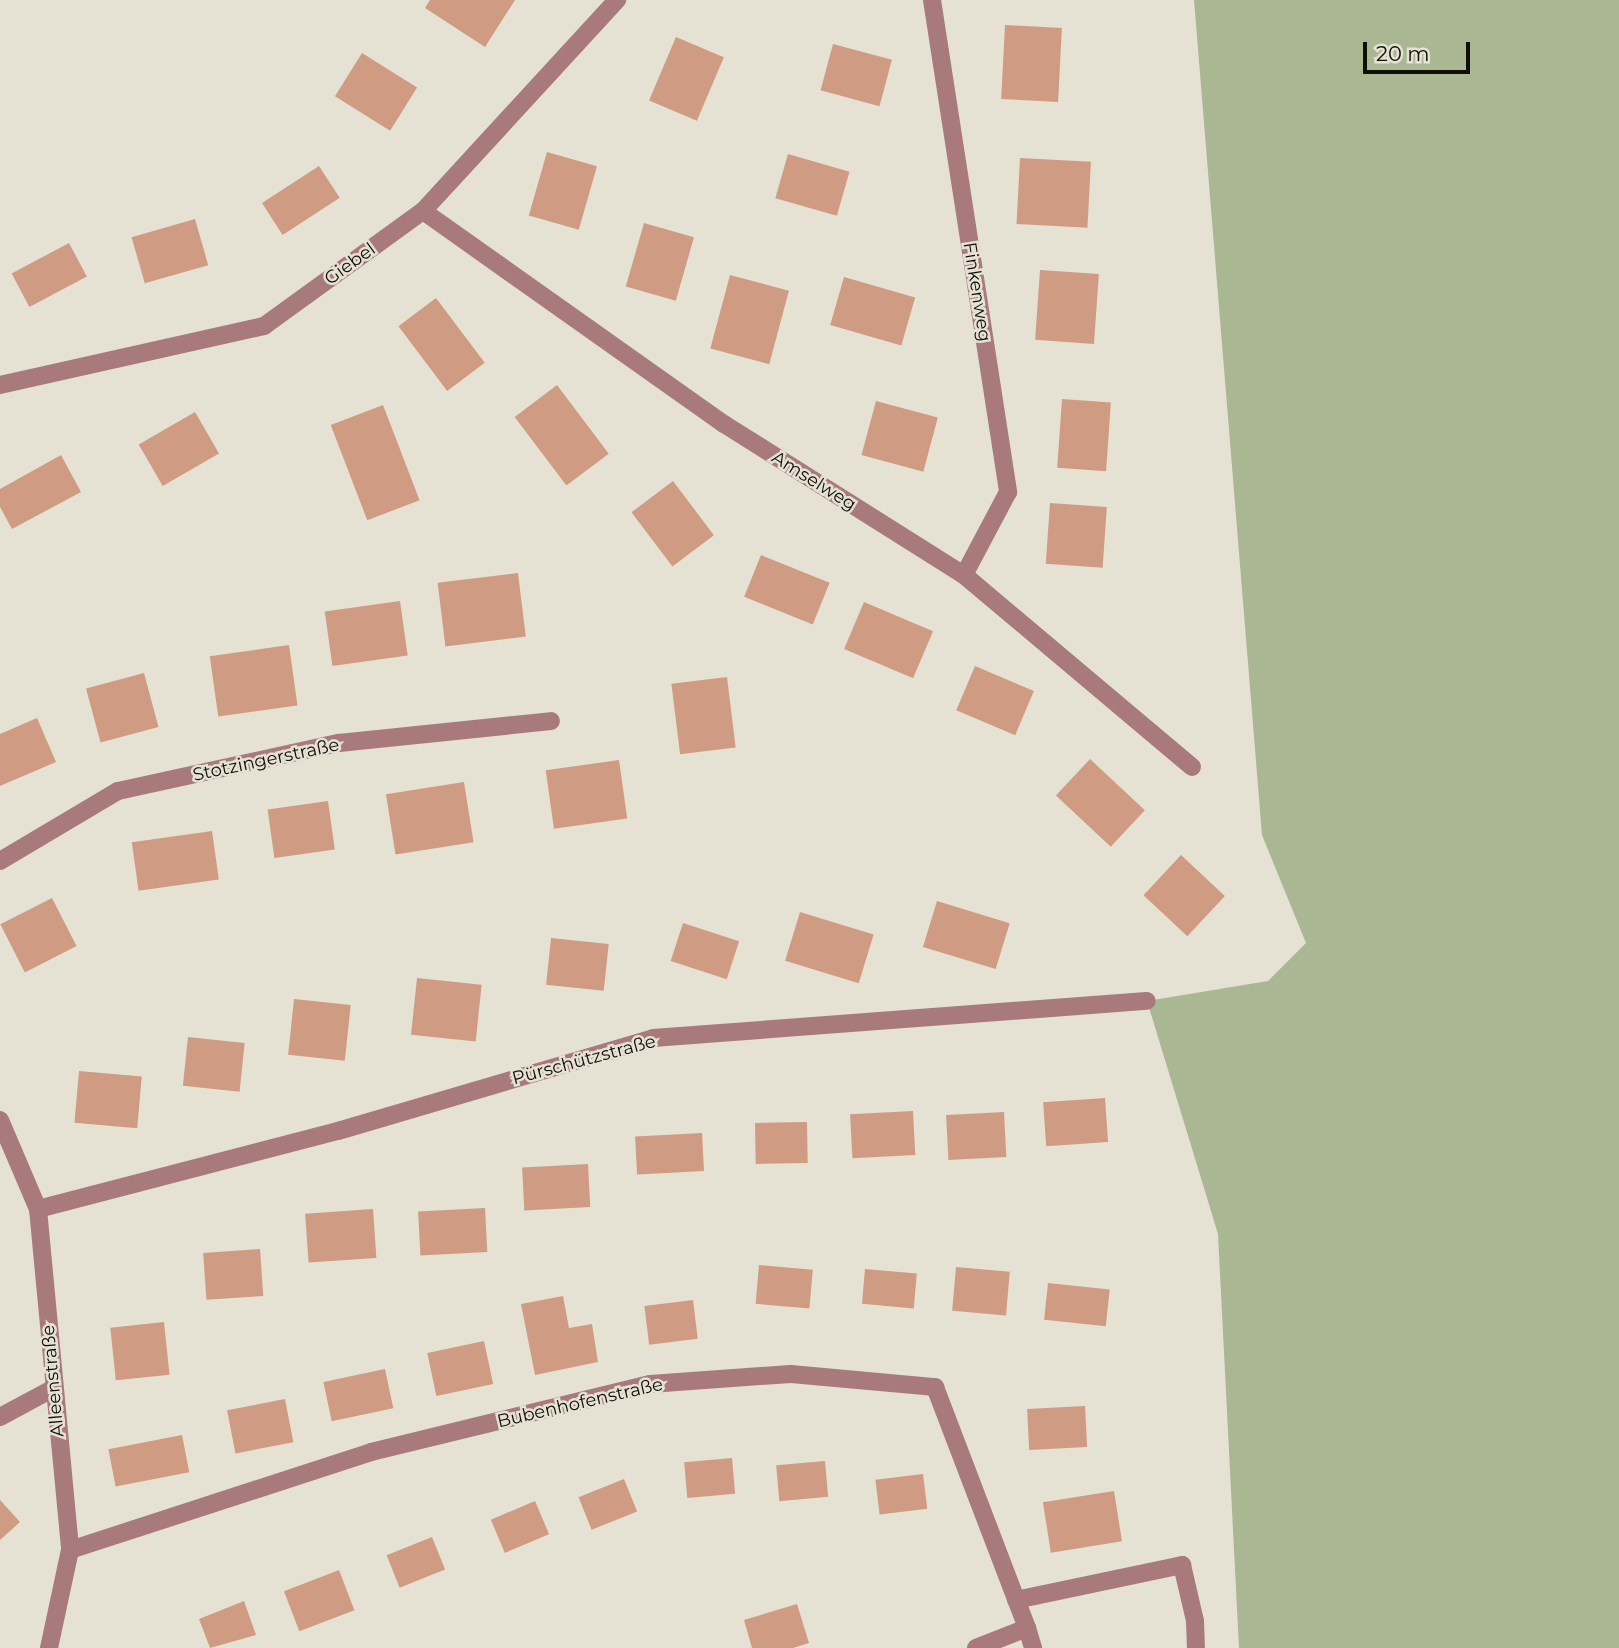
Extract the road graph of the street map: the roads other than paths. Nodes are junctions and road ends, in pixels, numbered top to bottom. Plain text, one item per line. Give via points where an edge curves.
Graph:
1 (617, 0) edge
2 (932, 0) edge
3 (423, 211) junction
4 (0, 385) edge
5 (964, 575) junction
6 (551, 721) dead end
7 (1192, 767) dead end
8 (0, 861) edge
9 (1147, 1002) dead end
10 (0, 1120) edge
11 (38, 1209) junction
12 (54, 1388) junction
13 (0, 1417) edge
14 (70, 1550) junction
15 (1016, 1600) junction
16 (1027, 1629) junction
17 (49, 1648) edge
18 (976, 1648) edge
19 (1032, 1648) edge
20 (1196, 1648) edge

1 - 3 street, Giebel
2 - 5 street, Finkenweg via 1008,492
3 - 4 street, Giebel via 264,326
3 - 5 street, Amselweg via 724,424
5 - 7 street, Amselweg
6 - 8 street, Stotzingerstraße via 339,743 118,791
9 - 11 street, Pürschützstraße via 653,1038 338,1131
10 - 11 street, Alleenstraße
11 - 12 street, Alleenstraße
12 - 13 street
12 - 14 street, Alleenstraße
14 - 15 street, Bubenhofenstraße via 384,1449 650,1384 791,1374 934,1387
14 - 17 street, Alleenstraße
15 - 16 street, Bubenhofenstraße
15 - 20 street via 1182,1565 1195,1621
16 - 18 street
16 - 19 street, Bubenhofenstraße

